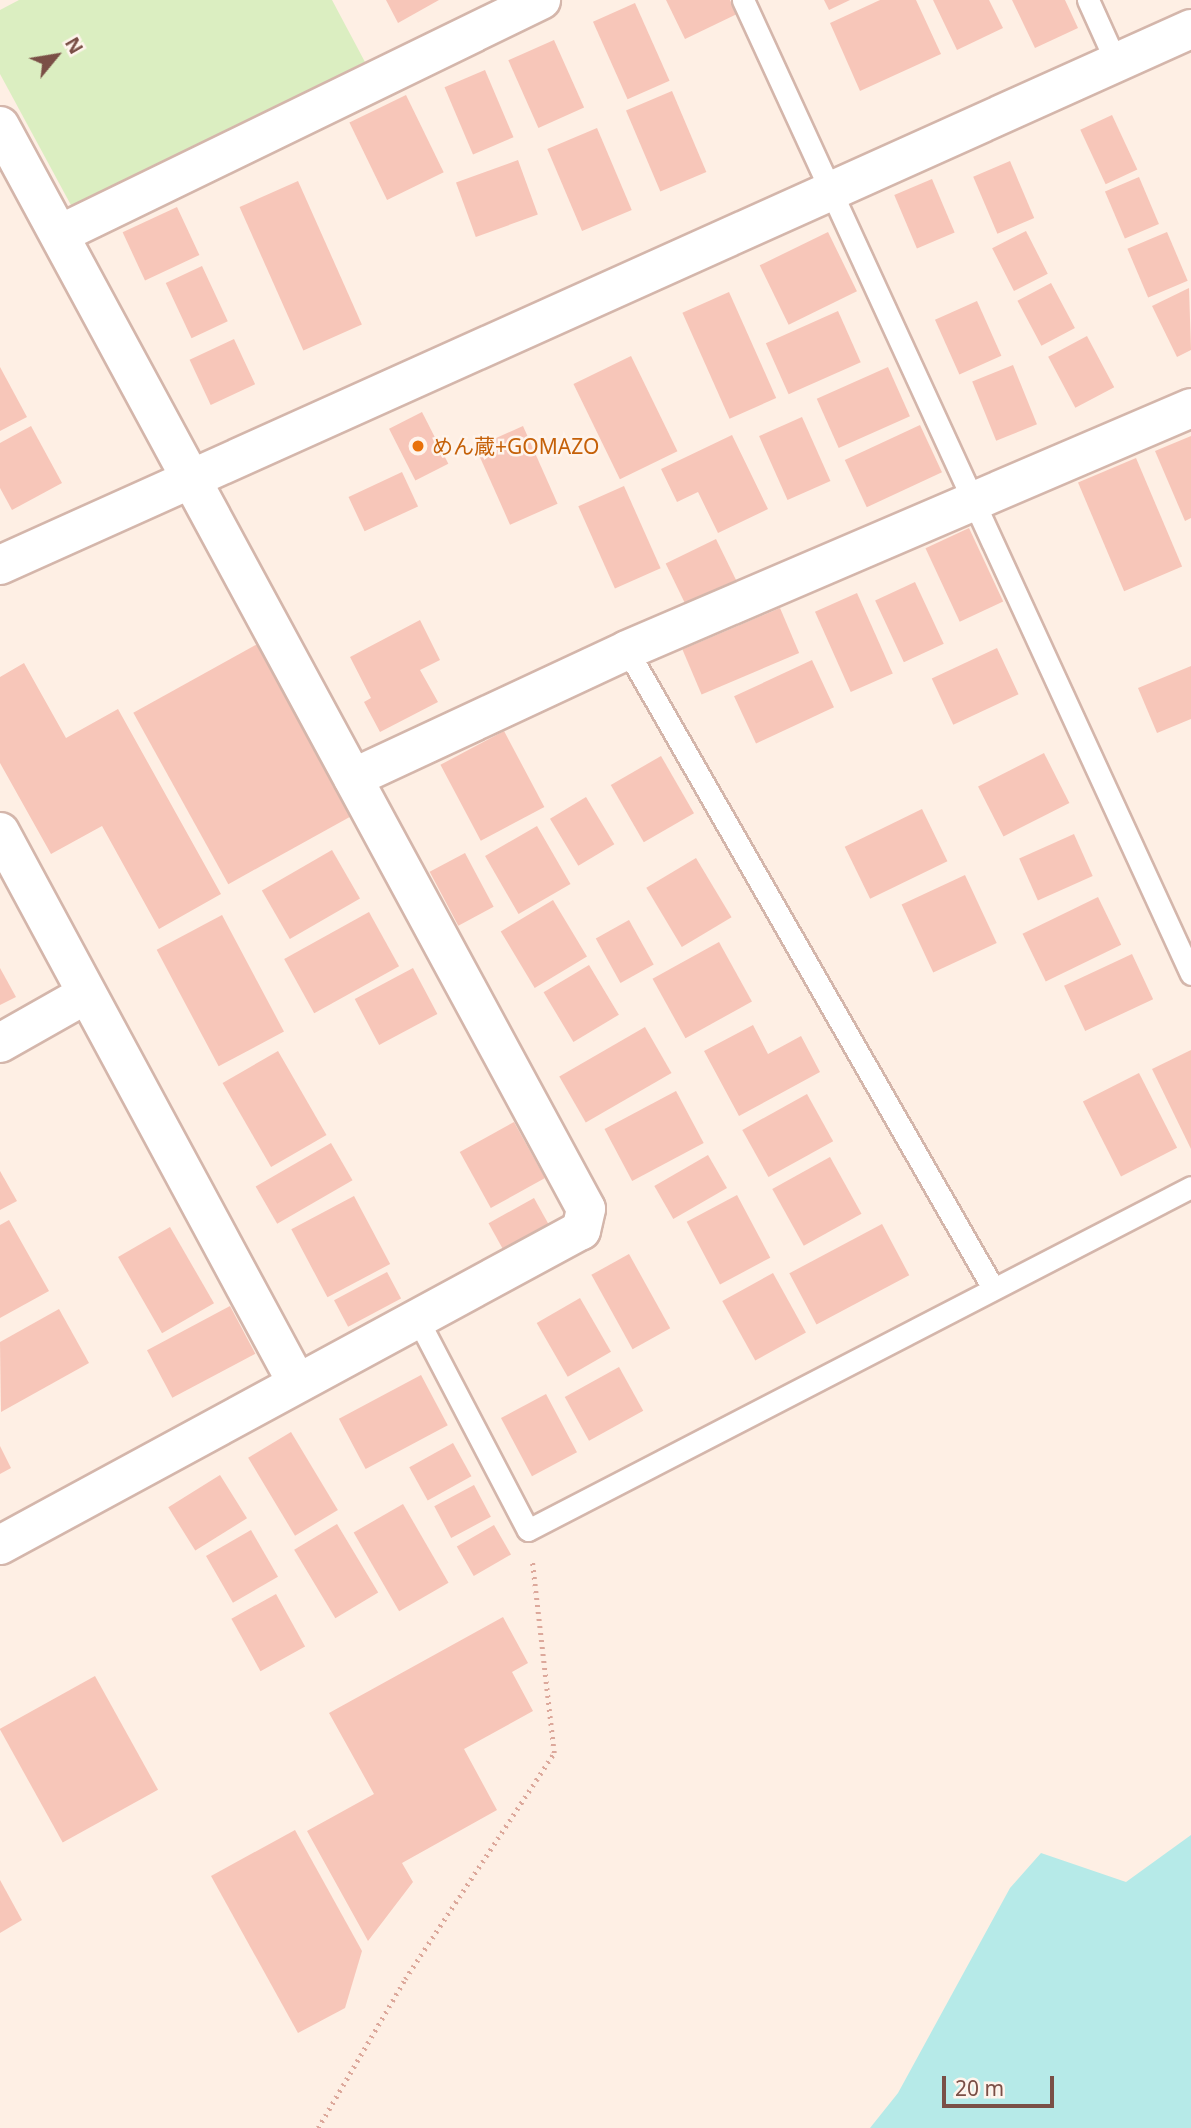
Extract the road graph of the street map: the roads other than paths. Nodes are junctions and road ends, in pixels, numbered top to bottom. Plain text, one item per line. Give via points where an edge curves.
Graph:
1 (541, 0) edge
2 (743, 0) edge
3 (1088, 0) edge
4 (1191, 29) edge
5 (1116, 62) junction
6 (0, 126) edge
7 (831, 192) junction
8 (60, 234) junction
9 (1191, 408) edge
10 (191, 477) junction
11 (976, 499) junction
12 (0, 565) edge
13 (627, 650) junction
14 (353, 778) junction
15 (0, 832) edge
16 (1191, 974) edge
17 (85, 995) junction
18 (0, 1043) edge
19 (1191, 1187) edge
20 (993, 1288) junction
21 (417, 1318) junction
22 (297, 1383) junction
23 (0, 1545) edge

1 - 8 street
2 - 7 lane
3 - 5 lane
4 - 5 street
5 - 7 street
6 - 8 street
7 - 10 street
7 - 11 lane
8 - 10 street
9 - 11 street
10 - 12 street
10 - 14 street
11 - 13 street
11 - 16 lane
13 - 14 street
13 - 20 lane
14 - 21 street via 586,1209 581,1230
15 - 17 street
17 - 18 street
17 - 22 street
19 - 20 lane
20 - 21 lane via 528,1530
21 - 22 street
22 - 23 street

